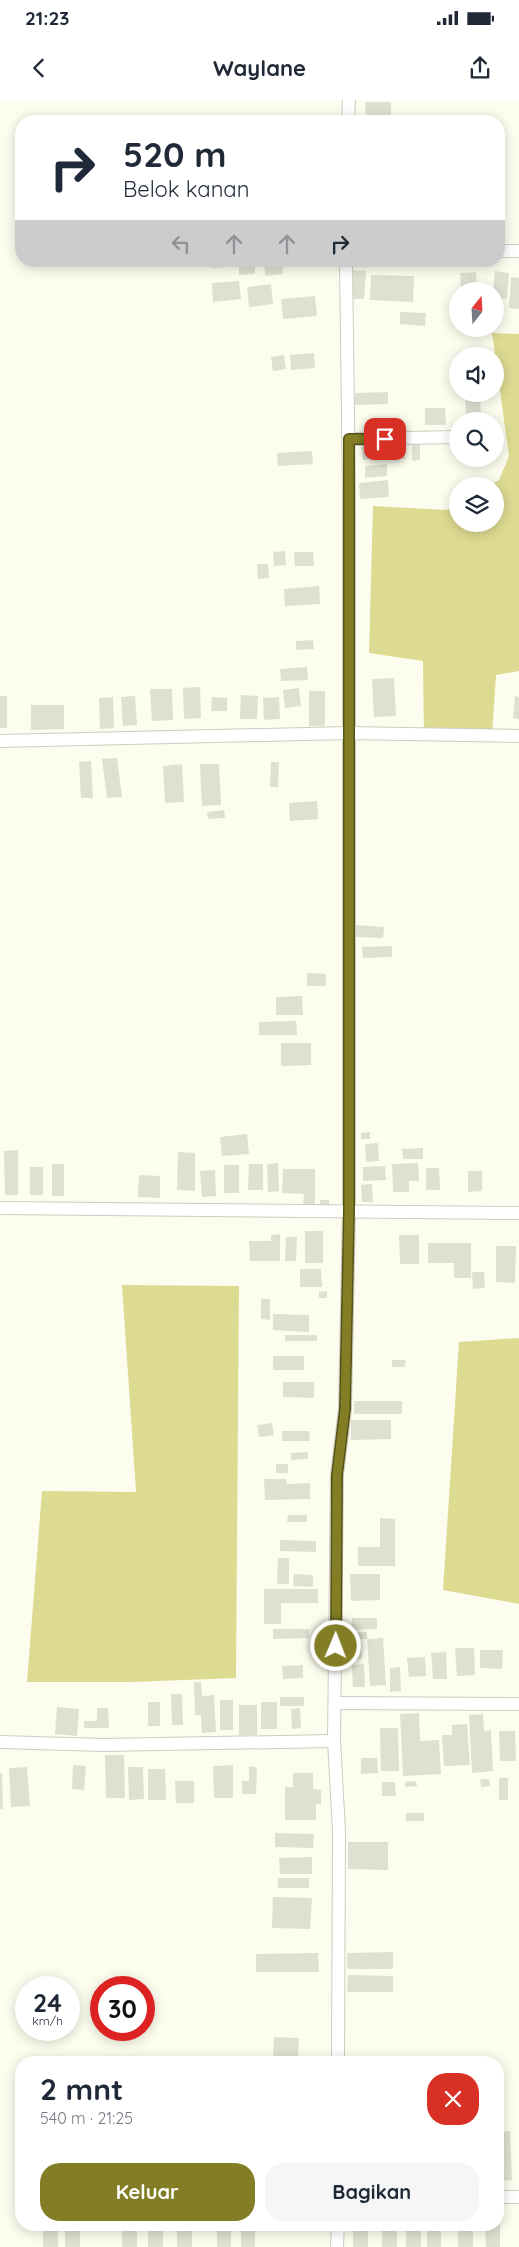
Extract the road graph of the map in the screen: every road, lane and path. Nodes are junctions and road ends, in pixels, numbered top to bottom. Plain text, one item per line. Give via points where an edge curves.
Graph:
1 (349, 100) edge
2 (348, 115) edge
3 (505, 251) edge
4 (519, 251) edge
5 (346, 267) edge
6 (449, 437) edge
7 (349, 439) junction
8 (348, 733) junction
9 (519, 736) edge
10 (0, 741) edge
11 (0, 1208) edge
12 (349, 1210) junction
13 (519, 1213) edge
14 (335, 1703) junction
15 (519, 1704) edge
16 (334, 1741) junction
17 (0, 1742) edge
18 (338, 2056) edge
19 (504, 2197) edge
20 (519, 2197) edge
21 (338, 2231) edge
22 (337, 2247) edge

1 - 2 street
3 - 4 street
5 - 7 street
6 - 7 street
7 - 8 street
8 - 9 street
8 - 10 street
8 - 12 street
11 - 12 street
12 - 13 street
12 - 14 street via 345,1409 337,1475
14 - 15 street
14 - 16 street
16 - 17 street via 103,1745
16 - 18 street via 339,1832
19 - 20 street
21 - 22 street

